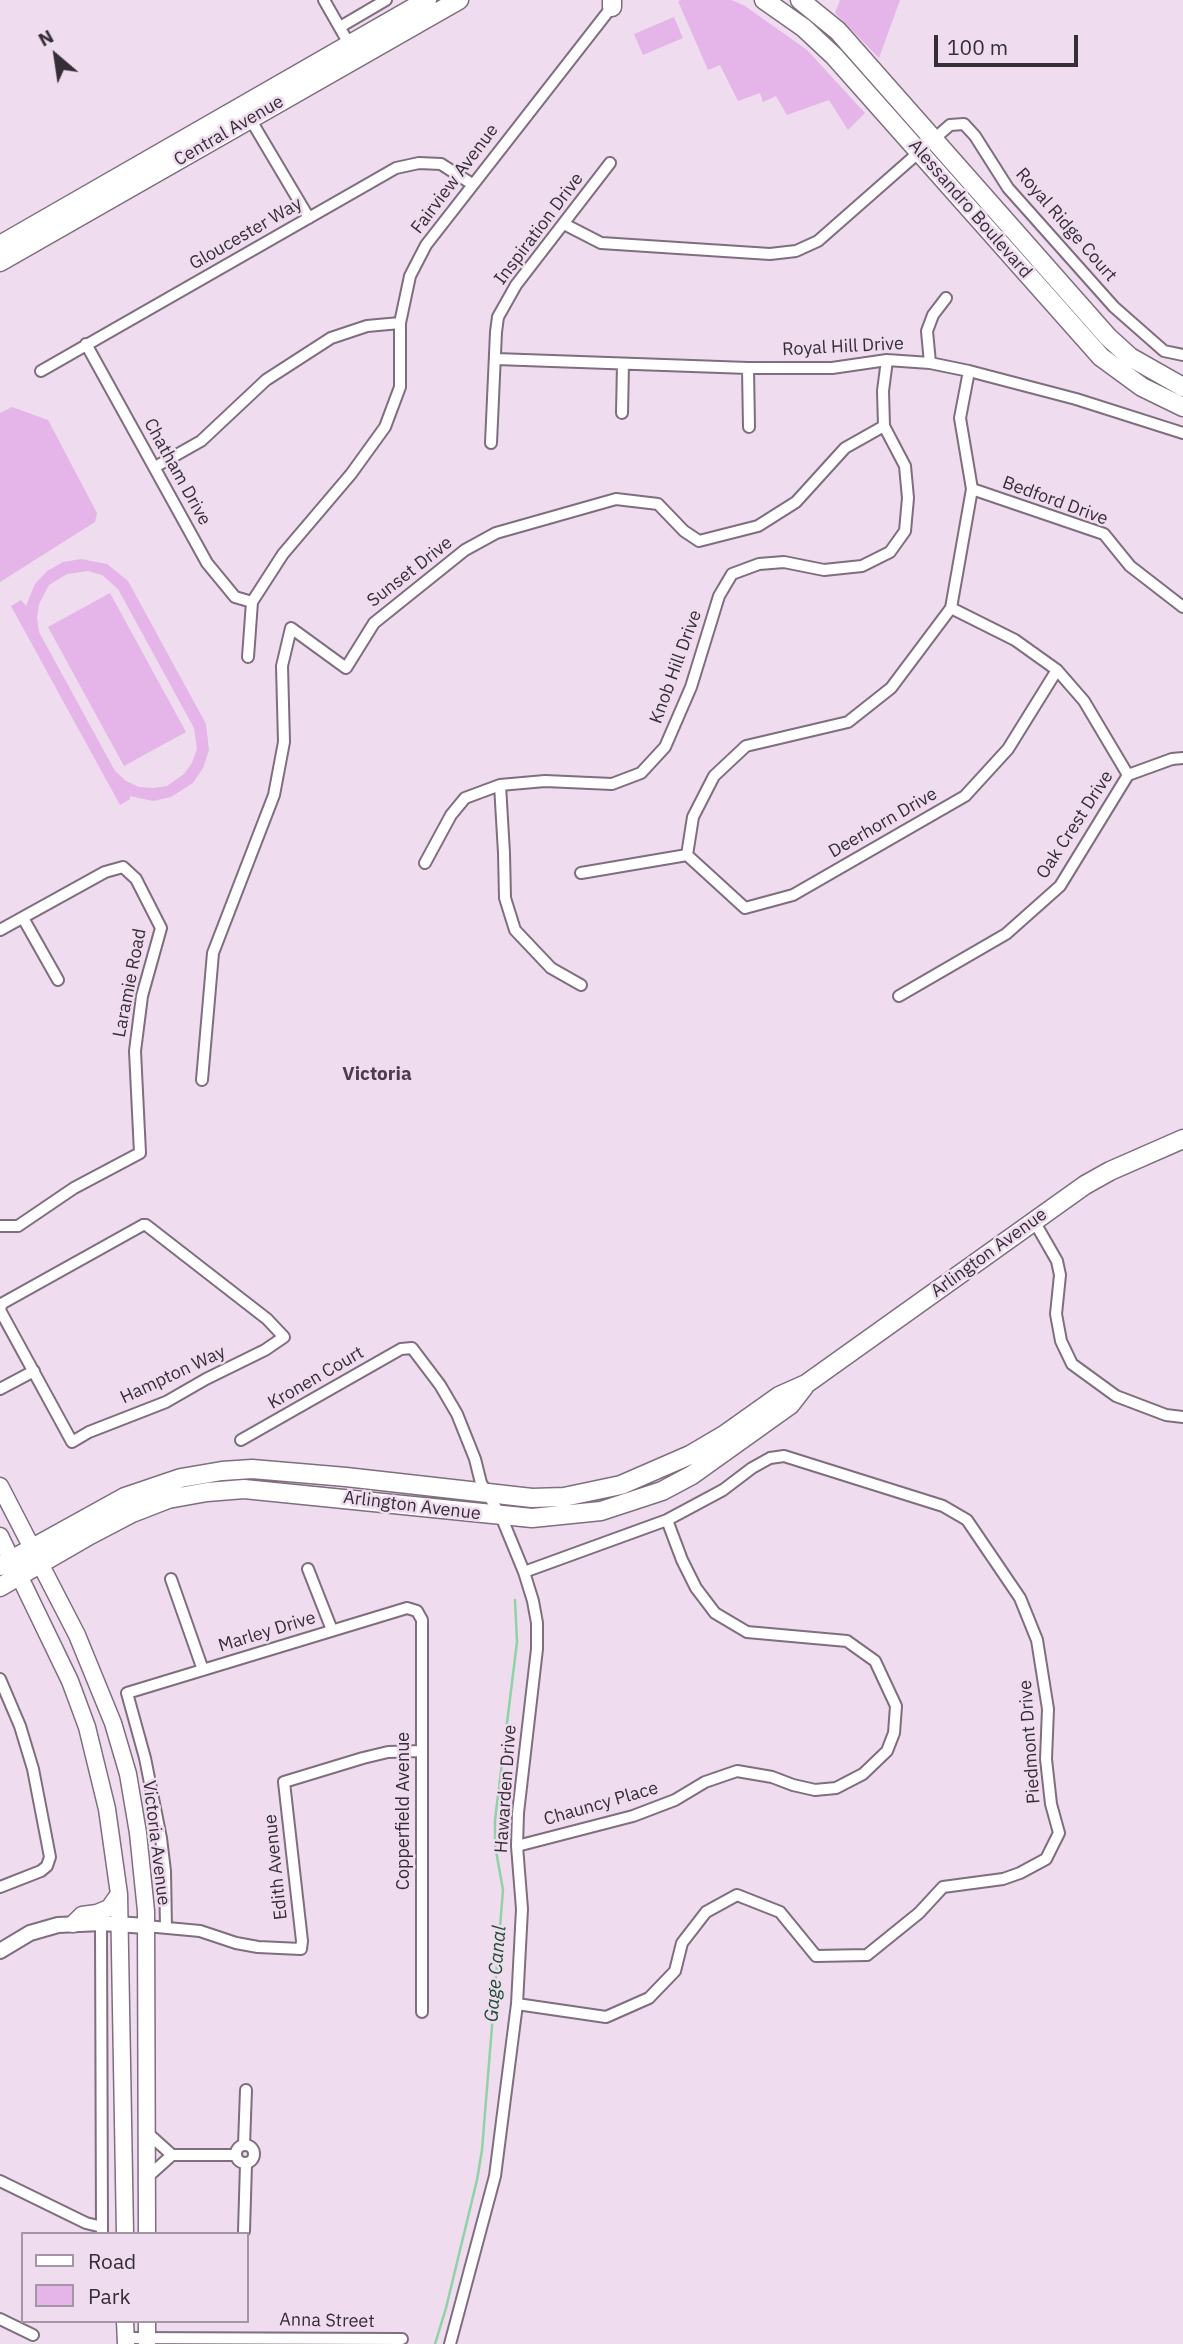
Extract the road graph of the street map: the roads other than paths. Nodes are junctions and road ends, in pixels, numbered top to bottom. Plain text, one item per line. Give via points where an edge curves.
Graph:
1 (324, 0) edge
2 (386, 0) edge
3 (427, 0) edge
4 (459, 0) edge
5 (764, 0) edge
6 (800, 0) edge
7 (614, 2) edge
8 (348, 43) junction
9 (246, 113) junction
10 (934, 139) junction
11 (920, 152) junction
12 (610, 163) dead end
13 (472, 184) junction
14 (309, 218) junction
15 (564, 223) junction
16 (0, 245) edge
17 (0, 262) edge
18 (946, 298) dead end
19 (400, 323) junction
20 (86, 344) junction
21 (1183, 355) edge
22 (496, 359) junction
23 (887, 360) junction
24 (930, 363) junction
25 (1141, 363) junction
26 (623, 364) junction
27 (748, 368) junction
28 (41, 371) dead end
29 (969, 371) junction
30 (1183, 387) edge
31 (1183, 396) edge
32 (1183, 407) edge
33 (622, 413) dead end
34 (884, 425) junction
35 (749, 427) dead end
36 (1183, 433) edge
37 (491, 443) dead end
38 (155, 467) junction
39 (972, 489) junction
40 (252, 602) junction
41 (1183, 607) edge
42 (951, 608) junction
43 (248, 657) dead end
44 (1057, 670) junction
45 (1183, 758) edge
46 (1128, 775) junction
47 (500, 785) junction
48 (687, 855) junction
49 (425, 863) dead end
50 (581, 873) dead end
51 (23, 918) junction
52 (0, 930) edge
53 (58, 979) dead end
54 (581, 985) dead end
55 (899, 996) dead end
56 (202, 1080) dead end
57 (1183, 1139) edge
58 (1034, 1221) junction
59 (0, 1226) edge
60 (408, 1347) joint
61 (34, 1371) junction
62 (806, 1384) junction
63 (0, 1390) edge
64 (1183, 1417) edge
65 (241, 1440) dead end
66 (0, 1486) edge
67 (487, 1494) junction
68 (501, 1516) junction
69 (667, 1520) junction
70 (0, 1536) edge
71 (36, 1556) junction
72 (11, 1567) edge
73 (308, 1569) dead end
74 (524, 1572) junction
75 (171, 1578) dead end
76 (0, 1587) edge
77 (418, 1611) joint
78 (332, 1630) junction
79 (203, 1670) junction
80 (0, 1679) edge
81 (421, 1751) junction
82 (517, 1846) junction
83 (0, 1888) edge
84 (119, 1894) junction
85 (102, 1923) junction
86 (72, 1924) junction
87 (120, 1924) junction
88 (146, 1926) junction
89 (166, 1928) junction
90 (0, 1951) edge
91 (517, 2004) junction
92 (422, 2012) dead end
93 (246, 2090) dead end
94 (147, 2135) junction
95 (244, 2145) junction
96 (172, 2155) junction
97 (236, 2155) junction
98 (246, 2164) junction
99 (148, 2174) junction
100 (0, 2180) edge
101 (102, 2230) edge
102 (244, 2231) dead end
103 (125, 2232) edge
104 (147, 2232) edge
105 (0, 2319) edge
106 (125, 2334) edge
107 (147, 2334) edge
108 (33, 2335) dead end
109 (402, 2339) dead end
110 (450, 2344) edge

1 - 8 street
2 - 8 street
3 - 8 main road, Central Avenue
4 - 8 main road, Central Avenue
5 - 11 main road, Alessandro Boulevard via 834,56
6 - 10 main road, Alessandro Boulevard via 838,31
7 - 13 street, Fairview Avenue
8 - 9 main road, Central Avenue
9 - 14 street
9 - 16 main road, Central Avenue
9 - 17 main road, Central Avenue
10 - 11 street
10 - 21 street, Royal Ridge Court via 950,125 964,124 1008,188 1114,307 1164,351
10 - 25 main road, Alessandro Boulevard via 1108,337
11 - 15 street via 818,241 796,251 771,254 601,243
11 - 32 main road, Alessandro Boulevard via 1101,357 1142,387
12 - 15 street, Inspiration Drive
13 - 14 street, Gloucester Way via 441,164 419,163 396,168
13 - 19 street, Fairview Avenue via 426,245 411,276
14 - 20 street, Gloucester Way
15 - 22 street, Inspiration Drive via 506,300 495,332
18 - 24 street via 927,331
19 - 38 street via 367,326 331,338 266,380 201,441
19 - 40 street, Fairview Avenue via 400,387 385,427 283,554
20 - 28 street, Gloucester Way
20 - 38 street, Chatham Drive
22 - 26 street, Royal Hill Drive
22 - 37 street, Inspiration Drive
23 - 24 street, Royal Hill Drive
23 - 27 street, Royal Hill Drive via 832,368
23 - 34 street
24 - 29 street, Royal Hill Drive
25 - 30 main road, Alessandro Boulevard
25 - 31 main road via 1149,377
26 - 27 street, Royal Hill Drive
26 - 33 street
27 - 35 street
29 - 36 street, Royal Hill Drive
29 - 39 street via 960,418
34 - 47 street, Knob Hill Drive via 905,466 908,498 905,531 890,552 862,566 824,570 784,562 732,573 719,596 691,687 665,747 640,773 612,784
34 - 56 street, Sunset Drive via 845,448 796,502 758,526 726,536 699,541 658,504 616,499 496,533 465,550 374,623 346,668 291,628 282,666 284,742 274,795 213,953
38 - 40 street, Chatham Drive via 207,563 235,597
39 - 41 street, Bedford Drive via 1104,534 1130,566
39 - 42 street
40 - 43 street, Fairview Avenue
42 - 44 street via 1015,640
42 - 48 street via 891,688 848,722 746,746 714,776 693,817
44 - 46 street via 1084,701
44 - 48 street, Deerhorn Drive via 1008,750 965,796 793,894 745,908
45 - 46 street, Oak Crest Drive
46 - 55 street, Oak Crest Drive via 1059,886 1006,934
47 - 49 street via 465,798
47 - 54 street via 505,898 515,930 551,968
48 - 50 street
51 - 52 street, Laramie Road
51 - 53 street
51 - 59 street, Laramie Road via 105,872 123,867 136,879 162,928 142,996 135,1051 140,1153 74,1188 18,1226
57 - 58 main road, Arlington Avenue via 1110,1171
58 - 62 main road, Arlington Avenue
58 - 64 street via 1057,1261 1056,1314 1072,1364 1116,1396
60 - 65 street, Kronen Court
60 - 67 street, Hawarden Drive via 415,1350 454,1409
61 - 61 street, Hampton Way via 72,1442 166,1402 284,1337 267,1319 143,1225 0,1307
61 - 63 street
62 - 67 main road, Arlington Avenue via 779,1396 690,1455 621,1485 564,1497
62 - 68 main road, Arlington Avenue via 790,1405 716,1460 663,1491 600,1511 532,1518
66 - 71 main road, Victoria Avenue
67 - 68 street, Hawarden Drive
67 - 71 main road, Arlington Avenue via 252,1469 222,1471 125,1496
68 - 71 main road, Arlington Avenue via 244,1489 207,1492 168,1499
68 - 74 street, Hawarden Drive
69 - 74 street, Piedmont Drive
69 - 82 street, Chauncy Place via 696,1588 715,1613 747,1632 847,1641 875,1661 895,1706 894,1733 887,1751 863,1774 836,1788 815,1790 737,1771 633,1816
69 - 91 street, Piedmont Drive via 770,1458 784,1456 943,1506 967,1520 1020,1598 1037,1640 1048,1709 1046,1759 1051,1804 1059,1833 1045,1859 1020,1873 943,1887 867,1955 816,1956 780,1912 737,1895 706,1912 682,1943 675,1971 649,1998 606,2017
70 - 72 main road
71 - 72 main road, Arlington Avenue
71 - 88 main road, Victoria Avenue via 83,1648 121,1747 144,1874
72 - 76 main road, Arlington Avenue
72 - 84 main road via 61,1658 87,1727 107,1809
73 - 78 street
74 - 82 street, Hawarden Drive via 537,1623 537,1649
75 - 79 street
77 - 78 street, Marley Drive via 407,1608
77 - 81 street, Copperfield Avenue via 422,1620
78 - 79 street, Marley Drive
79 - 89 street, Marley Drive via 127,1693 161,1838
80 - 83 street via 33,1769 50,1857 41,1871
81 - 89 street, Edith Avenue via 388,1752 284,1782 301,1949 258,1947 200,1931
81 - 92 street, Copperfield Avenue
82 - 91 street, Hawarden Drive via 522,1909
84 - 86 main road via 108,1908 82,1915
84 - 87 main road
85 - 86 street
85 - 87 street
85 - 101 street
86 - 90 street via 30,1933
87 - 88 street
87 - 103 main road
88 - 89 street
88 - 94 main road, Victoria Avenue
91 - 110 street, Hawarden Drive via 495,2176
93 - 95 street
94 - 96 street
94 - 99 main road, Victoria Avenue
95 - 97 street
95 - 98 street via 254,2154
96 - 97 street
96 - 99 street
97 - 98 street
98 - 102 street
99 - 104 main road, Victoria Avenue
100 - 101 street
105 - 108 street
106 - 107 street, Anna Street
107 - 109 street, Anna Street

